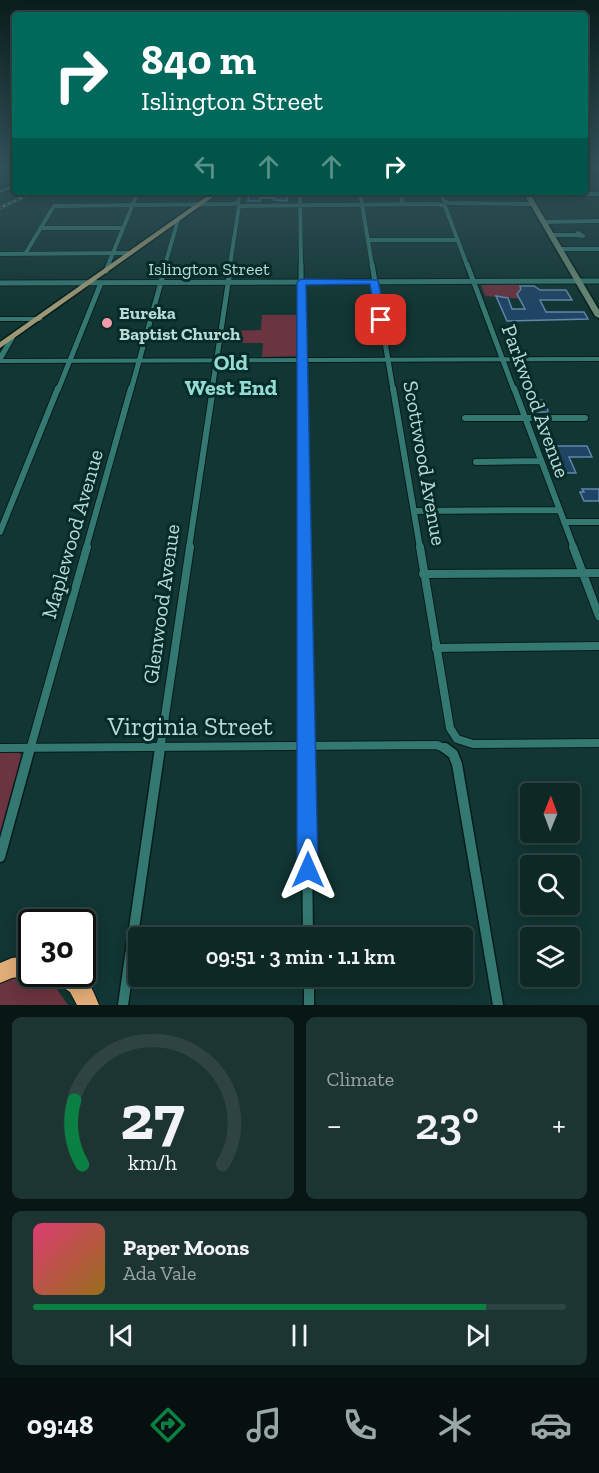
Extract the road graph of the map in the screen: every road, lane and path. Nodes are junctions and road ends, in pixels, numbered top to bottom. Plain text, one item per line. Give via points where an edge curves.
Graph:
1 (49, 214) edge
2 (129, 214) edge
3 (187, 214) edge
4 (237, 214) edge
5 (301, 214) edge
6 (364, 214) edge
7 (448, 214) edge
8 (539, 214) edge
9 (178, 220) junction
10 (599, 221) edge
11 (544, 222) junction
12 (40, 228) junction
13 (123, 228) junction
14 (551, 235) junction
15 (576, 235) dead end
16 (368, 240) junction
17 (458, 240) junction
18 (560, 249) junction
19 (599, 249) edge
20 (0, 254) edge
21 (25, 254) junction
22 (113, 254) junction
23 (131, 254) junction
24 (106, 271) junction
25 (474, 281) junction
26 (578, 281) junction
27 (599, 281) edge
28 (161, 282) junction
29 (227, 282) junction
30 (301, 282) junction
31 (375, 282) junction
32 (0, 283) edge
33 (90, 283) junction
34 (101, 283) junction
35 (599, 316) edge
36 (0, 319) edge
37 (40, 319) junction
38 (12, 338) junction
39 (0, 346) edge
40 (503, 359) junction
41 (599, 359) edge
42 (0, 360) edge
43 (215, 360) junction
44 (302, 360) junction
45 (388, 360) junction
46 (69, 361) junction
47 (139, 361) junction
48 (465, 418) dead end
49 (525, 418) junction
50 (585, 418) dead end
51 (541, 461) junction
52 (476, 462) dead end
53 (559, 510) junction
54 (414, 511) junction
55 (564, 522) junction
56 (599, 522) edge
57 (0, 532) edge
58 (583, 573) junction
59 (599, 573) edge
60 (423, 574) junction
61 (599, 616) edge
62 (599, 646) edge
63 (436, 648) junction
64 (599, 743) edge
65 (306, 746) junction
66 (161, 747) junction
67 (0, 748) edge
68 (31, 748) junction
69 (0, 857) edge
70 (308, 927) edge
71 (18, 967) edge
72 (0, 974) edge
73 (78, 987) edge
74 (309, 987) edge
75 (89, 1005) edge
76 (123, 1005) edge
77 (309, 1005) edge
78 (498, 1005) edge

1 - 12 street
2 - 13 street
3 - 9 main road
4 - 29 street, Glenwood Avenue
5 - 30 street
6 - 16 street, Scottwood Avenue
7 - 17 street, Parkwood Avenue
8 - 11 main road
9 - 23 main road
9 - 28 street, Maplewood Avenue
10 - 11 street
11 - 14 main road
12 - 13 street
12 - 21 street
13 - 22 street
14 - 15 street
14 - 18 main road
16 - 17 street
16 - 31 street, Scottwood Avenue
17 - 25 street, Parkwood Avenue
18 - 19 street
18 - 26 main road
20 - 21 street
21 - 22 street
22 - 23 street
22 - 24 street
23 - 24 main road
24 - 33 main road
25 - 26 street, Islington Street
25 - 31 street, Islington Street
25 - 40 street, Parkwood Avenue
26 - 27 street, Islington Street
26 - 35 main road
28 - 29 street, Islington Street
28 - 34 street, Islington Street
28 - 47 street, Maplewood Avenue
29 - 30 street, Islington Street
29 - 43 street, Glenwood Avenue
30 - 31 street, Islington Street
30 - 44 street
31 - 45 street, Scottwood Avenue
32 - 33 street, Islington Street
33 - 34 street, Islington Street
33 - 37 main road
34 - 46 street
36 - 37 street
37 - 38 main road
38 - 39 main road
38 - 42 street
40 - 41 street
40 - 45 street
40 - 49 street, Parkwood Avenue
42 - 46 street
43 - 44 street
43 - 47 street
43 - 66 street, Glenwood Avenue
44 - 45 street
44 - 65 street
45 - 54 street, Scottwood Avenue
46 - 47 street
46 - 57 street
47 - 68 street, Maplewood Avenue
48 - 49 street
49 - 50 street
49 - 51 street, Parkwood Avenue
51 - 52 street
51 - 53 street, Parkwood Avenue
53 - 54 street
53 - 55 street, Parkwood Avenue
54 - 60 street, Scottwood Avenue
55 - 56 street
55 - 58 street, Parkwood Avenue
58 - 59 street
58 - 60 street
58 - 61 street, Parkwood Avenue
60 - 63 street, Scottwood Avenue
62 - 63 street
63 - 64 street, Scottwood Avenue via 450,728 457,739 473,744
65 - 66 street, Virginia Street
65 - 70 street
65 - 78 street, Virginia Street via 437,745 454,754
66 - 68 street, Virginia Street
66 - 76 street, Glenwood Avenue
67 - 68 street, Virginia Street
68 - 69 street, Maplewood Avenue
71 - 72 highway
73 - 75 highway
74 - 77 street

